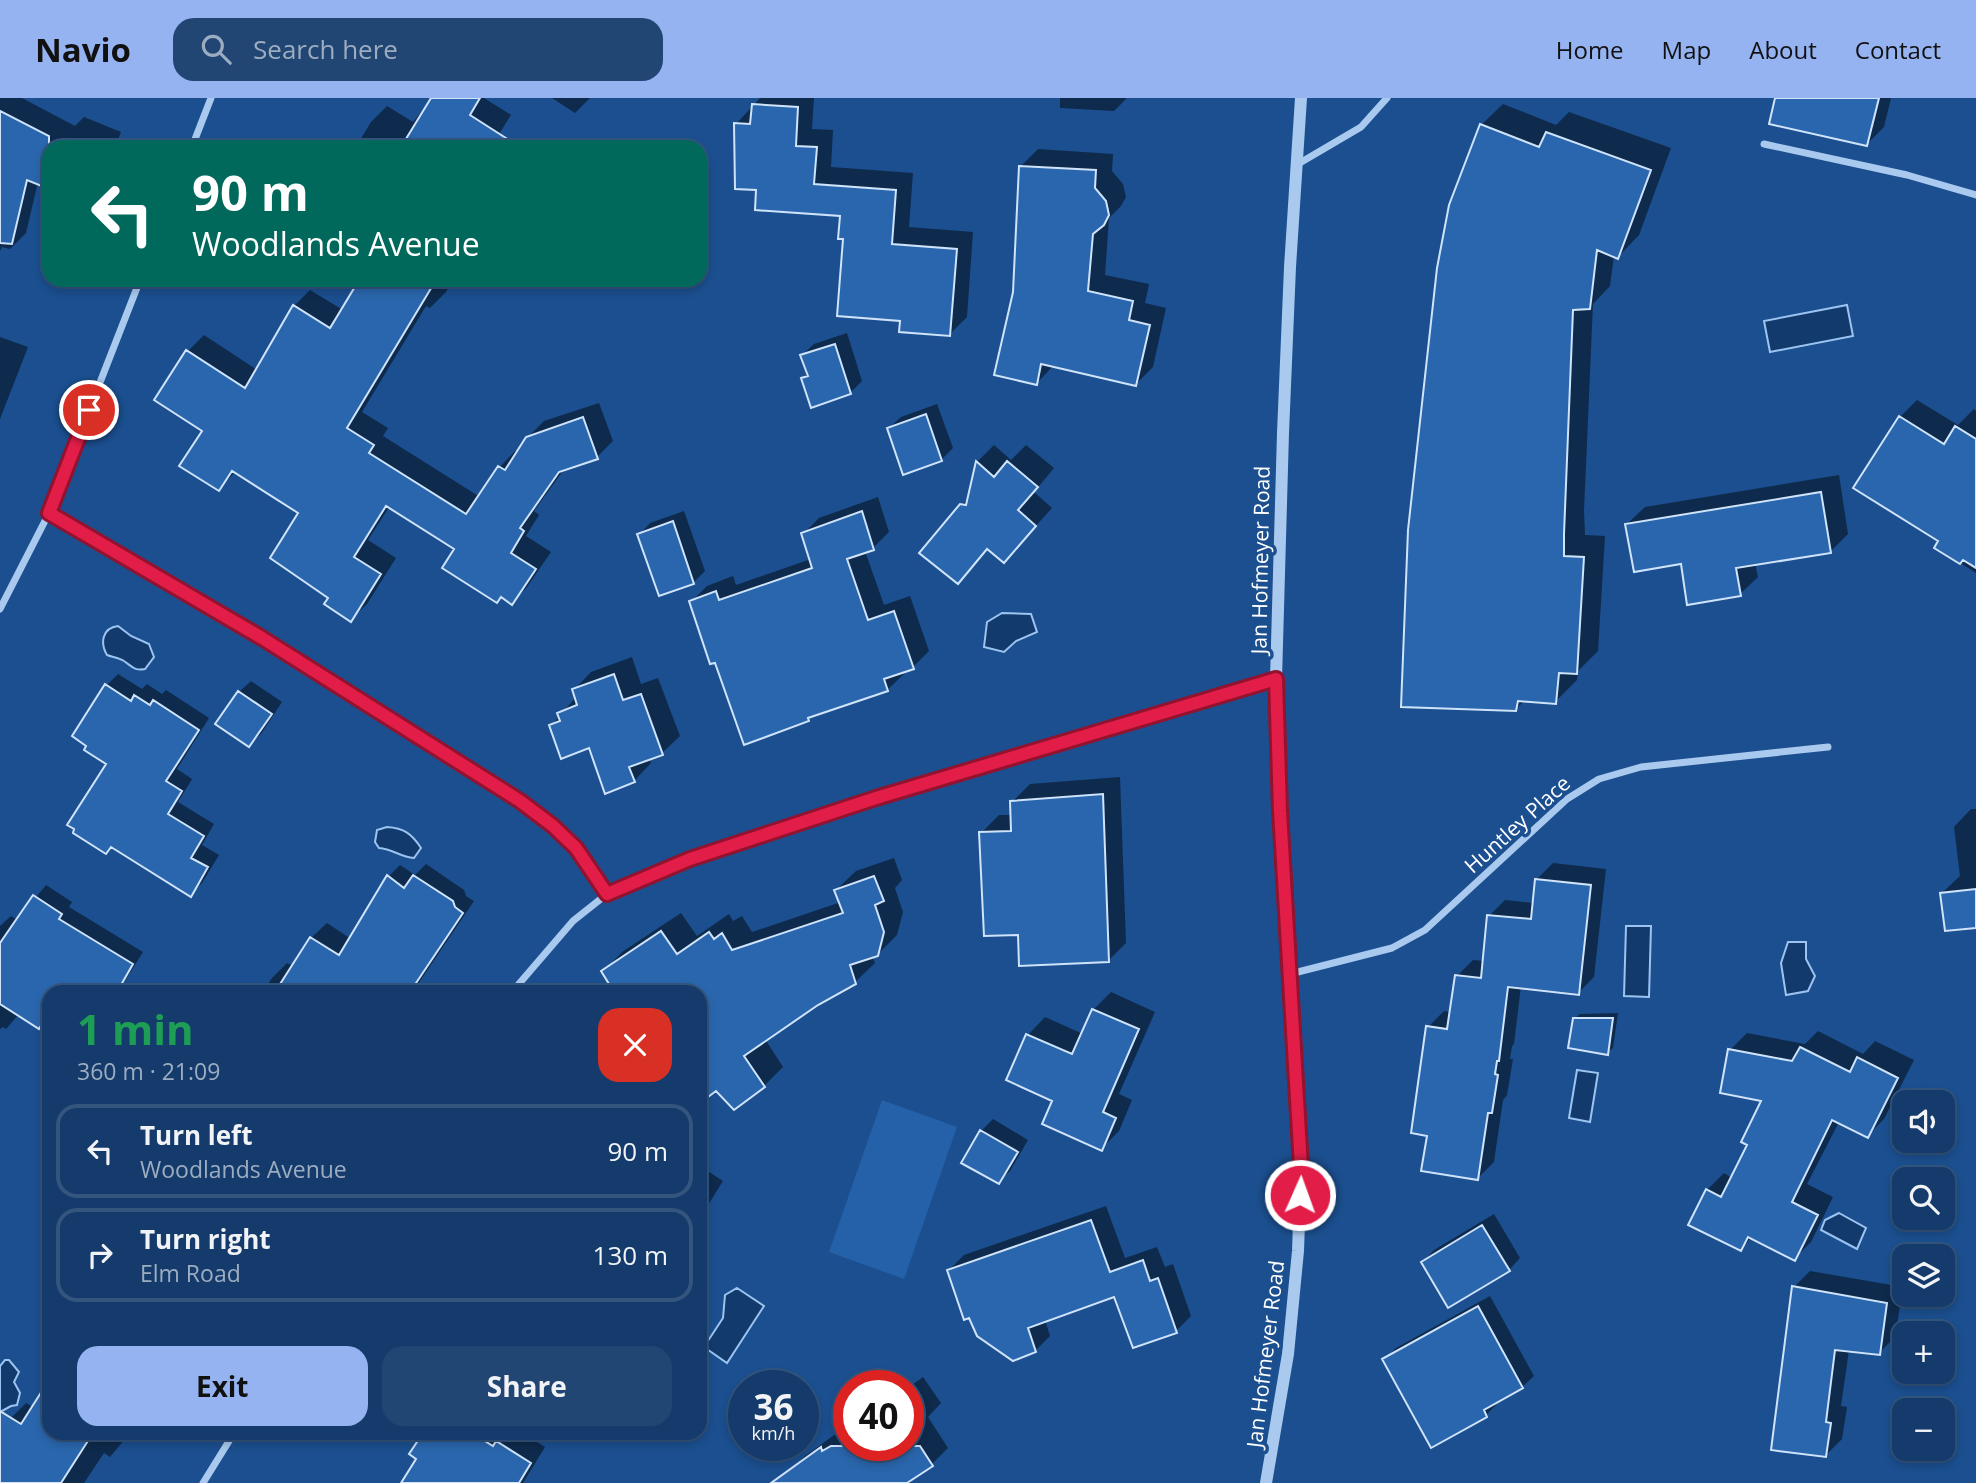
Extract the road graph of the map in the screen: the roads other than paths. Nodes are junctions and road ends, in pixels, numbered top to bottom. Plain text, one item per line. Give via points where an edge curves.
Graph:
1 (211, 98) edge
2 (1301, 98) edge
3 (1387, 98) edge
4 (195, 140) edge
5 (1764, 144) dead end
6 (1298, 164) junction
7 (1976, 195) edge
8 (137, 287) edge
9 (49, 513) junction
10 (0, 609) edge
11 (1276, 679) junction
12 (1828, 747) dead end
13 (607, 894) junction
14 (1290, 974) junction
15 (518, 985) edge
16 (230, 1440) edge
17 (203, 1483) edge
18 (1266, 1483) edge

1 - 4 street
2 - 6 street, Jan Hofmeyer Road
3 - 6 street via 1361,127
5 - 7 street
6 - 11 street, Jan Hofmeyer Road via 1282,444
8 - 9 street
9 - 10 street
9 - 13 street via 262,638 520,801 576,848
11 - 13 street via 876,798 690,859
11 - 14 street, Jan Hofmeyer Road
12 - 14 street, Huntley Place via 1641,767 1599,779 1567,799 1425,930 1392,948
13 - 15 street via 573,921
14 - 18 street, Jan Hofmeyer Road via 1301,1167 1298,1251 1288,1354
16 - 17 street

